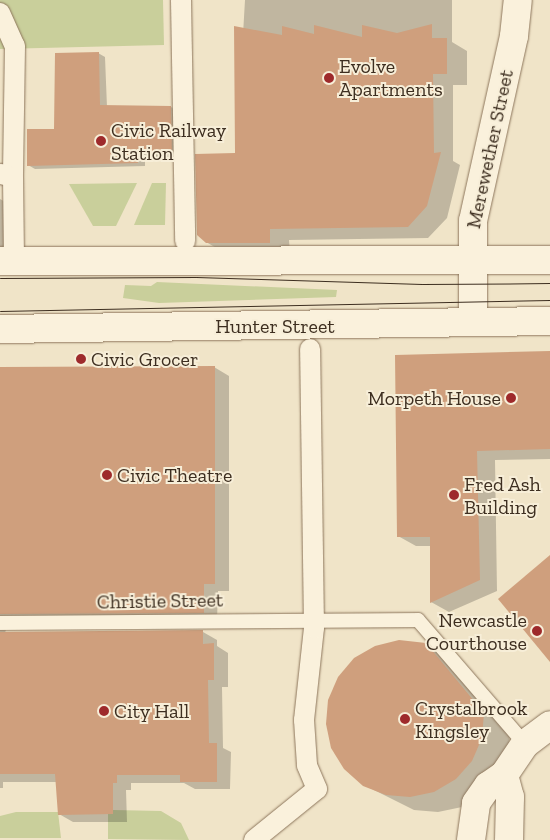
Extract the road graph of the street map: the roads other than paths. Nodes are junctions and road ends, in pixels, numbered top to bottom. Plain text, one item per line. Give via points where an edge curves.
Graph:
1 (181, 0) edge
2 (518, 0) edge
3 (527, 0) edge
4 (0, 13) edge
5 (514, 36) junction
6 (6, 176) edge
7 (185, 241) dead end
8 (472, 259) junction
9 (550, 260) edge
10 (7, 261) edge
11 (550, 321) edge
12 (473, 322) junction
13 (0, 329) edge
14 (310, 349) dead end
15 (318, 619) junction
16 (0, 623) edge
17 (550, 725) edge
18 (518, 735) junction
19 (504, 775) junction
20 (254, 840) edge
21 (471, 840) edge
22 (509, 840) edge

1 - 7 street
2 - 5 main road, Merewether Street
3 - 5 main road, Merewether Street
4 - 6 street via 15,46
5 - 8 main road, Merewether Street via 473,221
6 - 10 street
8 - 9 main road
8 - 10 main road
8 - 12 main road, Merewether Street
11 - 12 main road, Hunter Street
12 - 13 main road, Hunter Street
14 - 15 street
15 - 16 lane, Christie Street
15 - 18 lane, Christie Street via 418,620
15 - 20 street via 304,720 307,765 317,789
17 - 18 main road
18 - 19 main road
19 - 21 main road via 488,786 476,803
19 - 22 main road via 510,797

